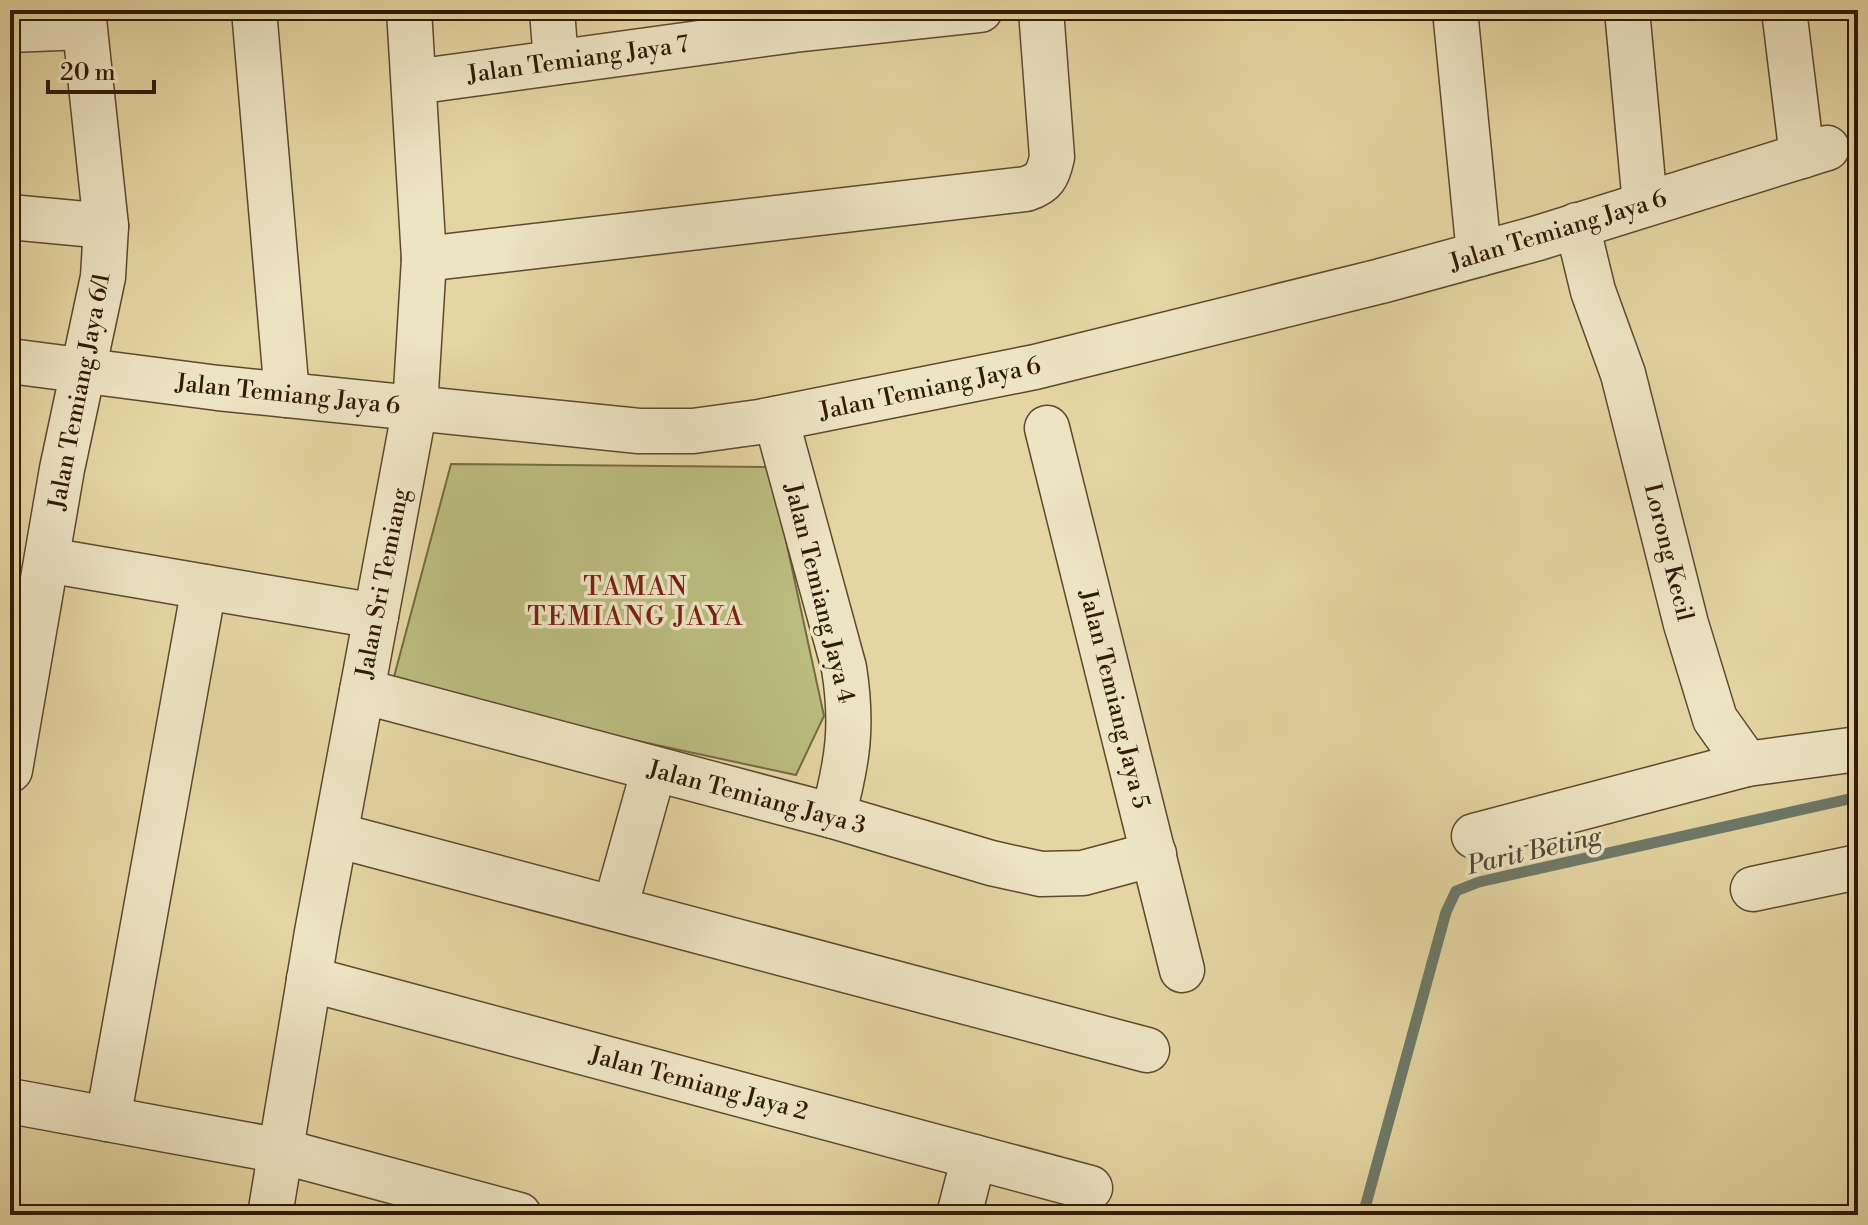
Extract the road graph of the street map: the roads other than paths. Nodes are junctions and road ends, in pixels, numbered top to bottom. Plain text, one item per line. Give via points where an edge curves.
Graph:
1 (254, 10) edge
2 (409, 10) edge
3 (552, 10) edge
4 (979, 10) edge
5 (1041, 10) edge
6 (1455, 10) edge
7 (1627, 10) edge
8 (1784, 10) edge
9 (83, 18) edge
10 (720, 25) edge
11 (10, 30) edge
12 (556, 62) junction
13 (414, 82) junction
14 (1645, 204) junction
15 (10, 217) edge
16 (1577, 225) junction
17 (106, 226) junction
18 (1479, 254) junction
19 (424, 259) junction
20 (10, 361) edge
21 (83, 371) junction
22 (287, 395) junction
23 (415, 407) junction
24 (776, 419) junction
25 (1047, 428) dead end
26 (47, 560) junction
27 (204, 587) junction
28 (376, 616) junction
29 (362, 691) junction
30 (1858, 749) edge
31 (1747, 764) junction
32 (654, 769) junction
33 (10, 770) edge
34 (833, 816) junction
35 (336, 835) junction
36 (1474, 836) dead end
37 (1154, 854) junction
38 (1858, 867) edge
39 (1753, 889) dead end
40 (615, 908) junction
41 (1182, 970) dead end
42 (309, 979) junction
43 (1147, 1050) dead end
44 (10, 1101) edge
45 (108, 1119) junction
46 (281, 1151) junction
47 (974, 1157) junction
48 (1090, 1188) dead end
49 (270, 1215) edge
50 (519, 1215) edge
51 (959, 1215) edge

1 - 22 street
2 - 13 street, Jalan Sri Temiang
3 - 12 street
4 - 10 street, Jalan Temiang Jaya 7
5 - 19 street via 1052,157 1041,184
6 - 18 street
7 - 14 street
8 - 14 street, Jalan Temiang Jaya 6 via 1814,152
9 - 11 street
9 - 17 street, Jalan Temiang Jaya 6/1
10 - 12 street, Jalan Temiang Jaya 7
12 - 13 street, Jalan Temiang Jaya 7
13 - 19 street, Jalan Sri Temiang
14 - 16 street, Jalan Temiang Jaya 6
15 - 17 street
16 - 18 street, Jalan Temiang Jaya 6
16 - 31 street, Lorong Kecil via 1593,291 1623,374 1715,719
17 - 21 street, Jalan Temiang Jaya 6/1 via 103,277
18 - 24 street, Jalan Temiang Jaya 6 via 1035,367
19 - 23 street, Jalan Sri Temiang
20 - 21 street, Jalan Temiang Jaya 6
21 - 22 street, Jalan Temiang Jaya 6
21 - 26 street, Jalan Temiang Jaya 6/1
22 - 23 street, Jalan Temiang Jaya 6
23 - 24 street, Jalan Temiang Jaya 6 via 639,431 693,431
23 - 28 street, Jalan Sri Temiang
24 - 34 street, Jalan Temiang Jaya 4 via 850,707 849,742
25 - 37 street, Jalan Temiang Jaya 5
26 - 27 street
26 - 33 street, Jalan Temiang Jaya 6/1
27 - 28 street
27 - 45 street
28 - 29 street, Jalan Sri Temiang
29 - 32 street, Jalan Temiang Jaya 3
29 - 35 street, Jalan Sri Temiang
30 - 31 street
31 - 36 street
32 - 34 street, Jalan Temiang Jaya 3
32 - 40 street
34 - 37 street, Jalan Temiang Jaya 3 via 1041,874 1083,873
35 - 40 street
35 - 42 street, Jalan Sri Temiang
37 - 41 street, Jalan Temiang Jaya 5
38 - 39 street
40 - 43 street
42 - 46 street, Jalan Sri Temiang
42 - 47 street, Jalan Temiang Jaya 2
44 - 45 street
45 - 46 street
46 - 49 street, Jalan Sri Temiang
46 - 50 street
47 - 48 street, Jalan Temiang Jaya 2
47 - 51 street

